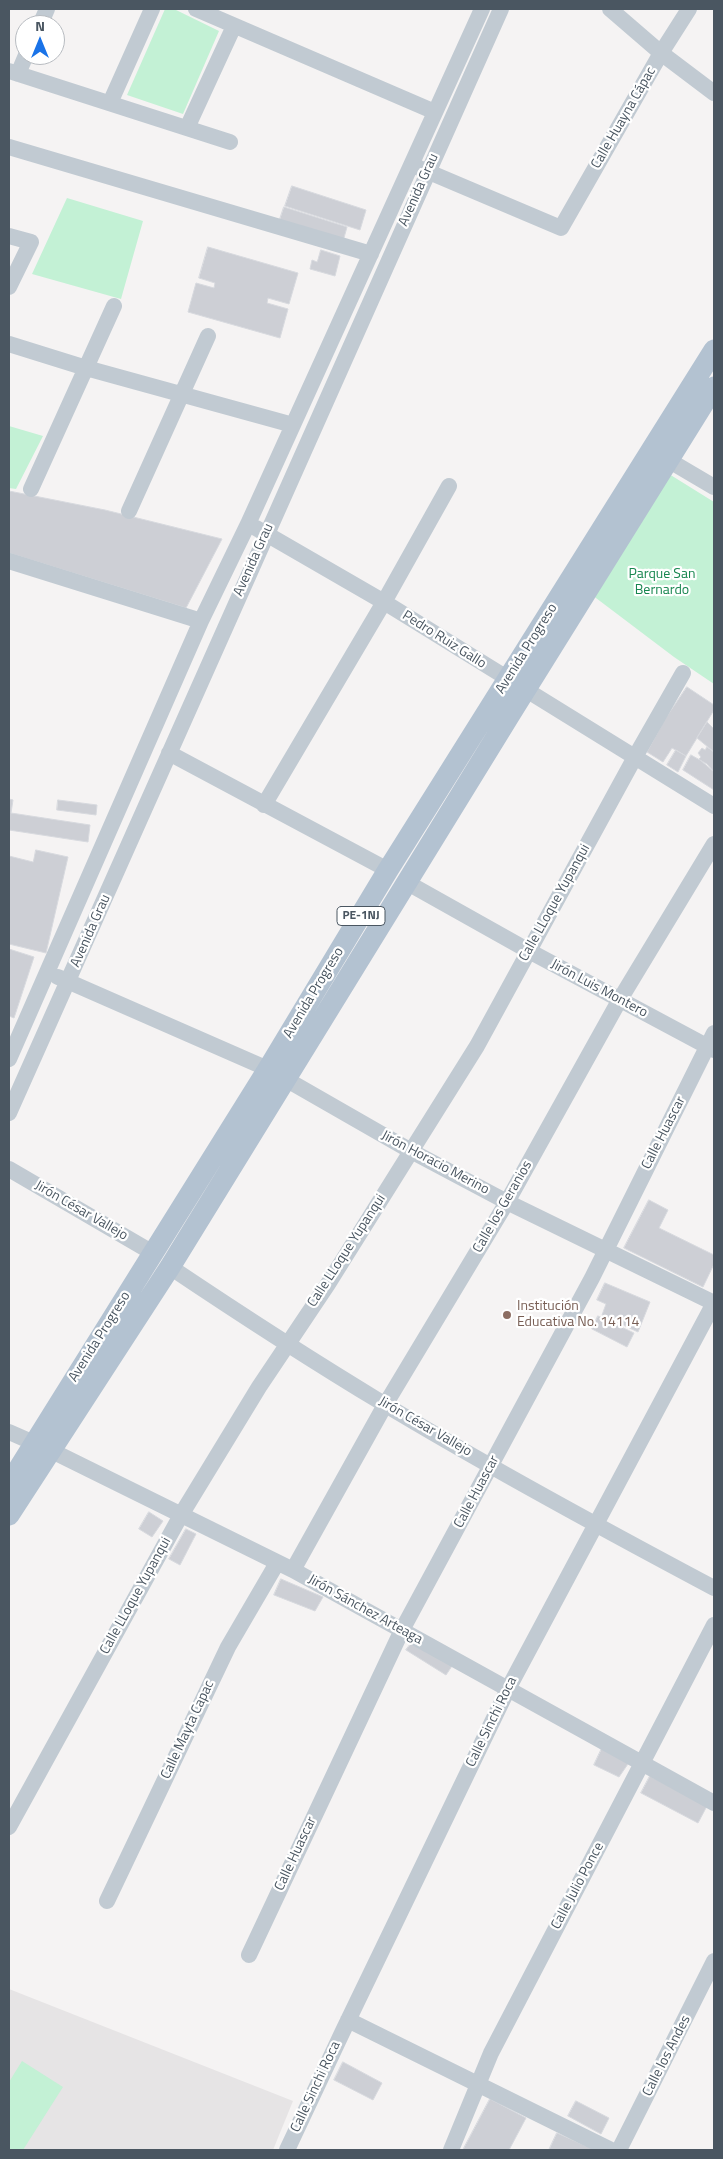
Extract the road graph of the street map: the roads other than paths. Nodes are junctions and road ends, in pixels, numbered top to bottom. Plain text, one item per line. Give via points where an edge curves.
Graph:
1 (152, 9) edge
2 (196, 9) edge
3 (482, 9) edge
4 (501, 9) edge
5 (610, 9) edge
6 (689, 9) edge
7 (234, 26) junction
8 (661, 53) junction
9 (13, 72) edge
10 (714, 93) edge
11 (110, 104) junction
12 (435, 112) junction
13 (187, 128) junction
14 (230, 142) dead end
15 (9, 147) edge
16 (412, 164) junction
17 (427, 172) junction
18 (9, 236) edge
19 (371, 254) junction
20 (9, 287) edge
21 (114, 306) dead end
22 (208, 336) dead end
23 (9, 344) edge
24 (714, 350) edge
25 (86, 368) junction
26 (714, 387) edge
27 (181, 394) junction
28 (293, 425) junction
29 (660, 455) junction
30 (449, 486) dead end
31 (714, 487) edge
32 (31, 489) dead end
33 (129, 511) dead end
34 (248, 524) junction
35 (266, 533) junction
36 (9, 561) edge
37 (384, 602) junction
38 (201, 621) junction
39 (683, 673) dead end
40 (516, 685) junction
41 (169, 753) junction
42 (635, 757) junction
43 (264, 805) junction
44 (714, 806) edge
45 (714, 844) edge
46 (388, 870) junction
47 (406, 882) junction
48 (528, 951) junction
49 (47, 972) junction
50 (68, 982) junction
51 (619, 1001) junction
52 (712, 1043) edge
53 (9, 1059) edge
54 (276, 1074) junction
55 (9, 1113) edge
56 (411, 1151) junction
57 (9, 1169) edge
58 (507, 1202) junction
59 (605, 1250) junction
60 (153, 1253) junction
61 (170, 1268) junction
62 (714, 1303) edge
63 (287, 1344) junction
64 (385, 1404) junction
65 (9, 1432) edge
66 (42, 1447) junction
67 (492, 1466) junction
68 (9, 1484) edge
69 (9, 1515) edge
70 (180, 1515) junction
71 (595, 1525) junction
72 (277, 1562) junction
73 (293, 1570) junction
74 (714, 1588) edge
75 (714, 1625) edge
76 (402, 1630) junction
77 (508, 1688) junction
78 (643, 1762) junction
79 (714, 1803) edge
80 (9, 1827) edge
81 (107, 1901) dead end
82 (249, 1955) dead end
83 (714, 1961) edge
84 (348, 2020) junction
85 (478, 2083) junction
86 (287, 2150) edge
87 (451, 2150) edge
88 (611, 2150) edge
89 (619, 2150) edge

1 - 11 street
2 - 7 street
3 - 12 street, Avenida Grau
4 - 17 street, Avenida Grau
5 - 8 street
6 - 8 street, Calle Huayna Cápac
7 - 12 street
7 - 13 street
8 - 10 street
8 - 17 street, Calle Huayna Cápac via 561,228
9 - 11 street
11 - 13 street
12 - 16 street, Avenida Grau
13 - 14 street
15 - 19 street
16 - 17 street
16 - 19 street, Avenida Grau
17 - 35 street, Avenida Grau
18 - 20 street via 31,242
19 - 28 street, Avenida Grau
21 - 25 street
22 - 27 street
23 - 25 street
24 - 29 main road, Avenida Progreso / PE-1NJ
25 - 27 street
25 - 32 street
26 - 29 main road, Avenida Progreso / PE-1NJ
27 - 28 street
27 - 33 street
28 - 34 street, Avenida Grau
29 - 31 street
29 - 40 main road, Avenida Progreso / PE-1NJ
30 - 37 street
34 - 35 street, Pedro Ruiz Gallo
34 - 38 street, Avenida Grau
35 - 37 street, Pedro Ruiz Gallo
35 - 41 street, Avenida Grau
36 - 38 street
37 - 40 street, Pedro Ruiz Gallo
37 - 43 street
38 - 49 street, Avenida Grau
39 - 42 street, Calle LLoque Yupanqui
40 - 42 street, Pedro Ruiz Gallo
40 - 46 main road, Avenida Progreso / PE-1NJ
40 - 47 main road, Avenida Progreso / PE-1NJ
41 - 43 street
41 - 50 street, Avenida Grau
42 - 44 street, Pedro Ruiz Gallo
42 - 48 street, Calle LLoque Yupanqui
43 - 46 street
45 - 51 street, Calle los Geranios
46 - 54 main road, Avenida Progreso / PE-1NJ
47 - 48 street, Jirón Luis Montero
47 - 54 main road, Avenida Progreso / PE-1NJ
48 - 51 street, Jirón Luis Montero
48 - 56 street, Calle LLoque Yupanqui via 477,1046
49 - 50 street, Jirón Horacio Merino
49 - 53 street, Avenida Grau
50 - 54 street, Jirón Horacio Merino
50 - 55 street, Avenida Grau
51 - 52 street, Jirón Luis Montero
51 - 58 street, Calle los Geranios
52 - 59 street, Calle Huascar
54 - 56 street, Jirón Horacio Merino
54 - 60 main road, Avenida Progreso / PE-1NJ
54 - 61 main road, Avenida Progreso / PE-1NJ
56 - 58 street, Jirón Horacio Merino
56 - 63 street, Calle LLoque Yupanqui
57 - 60 street, Jirón César Vallejo
58 - 59 street, Jirón Horacio Merino
58 - 64 street, Calle los Geranios
59 - 62 street, Jirón Horacio Merino
59 - 67 street, Calle Huascar
60 - 66 main road, Avenida Progreso / PE-1NJ
61 - 63 street, Jirón César Vallejo
61 - 66 main road, Avenida Progreso / PE-1NJ
62 - 71 street, Calle Sinchi Roca
63 - 64 street, Jirón César Vallejo
63 - 70 street, Calle LLoque Yupanqui
64 - 67 street, Jirón César Vallejo
64 - 73 street, Calle los Geranios
65 - 66 street, Jirón Sánchez Arteaga
66 - 68 main road, Avenida Progreso / PE-1NJ
66 - 69 main road, Avenida Progreso / PE-1NJ
66 - 70 street, Jirón Sánchez Arteaga
67 - 71 street, Jirón César Vallejo
67 - 76 street, Calle Huascar
70 - 72 street, Jirón Sánchez Arteaga
70 - 80 street, Calle LLoque Yupanqui
71 - 74 street, Jirón César Vallejo
71 - 77 street, Calle Sinchi Roca
72 - 73 street, Jirón Sánchez Arteaga
72 - 81 street, Calle Mayta Capac via 228,1646
73 - 76 street, Jirón Sánchez Arteaga
75 - 78 street, Calle Julio Ponce
76 - 77 street, Jirón Sánchez Arteaga
76 - 82 street, Calle Huascar
77 - 78 street, Jirón Sánchez Arteaga
77 - 84 street, Calle Sinchi Roca
78 - 79 street, Jirón Sánchez Arteaga
78 - 85 street, Calle Julio Ponce
83 - 89 street, Calle los Andes
84 - 85 street
84 - 86 street, Calle Sinchi Roca
85 - 87 street, Calle Julio Ponce
85 - 88 street

